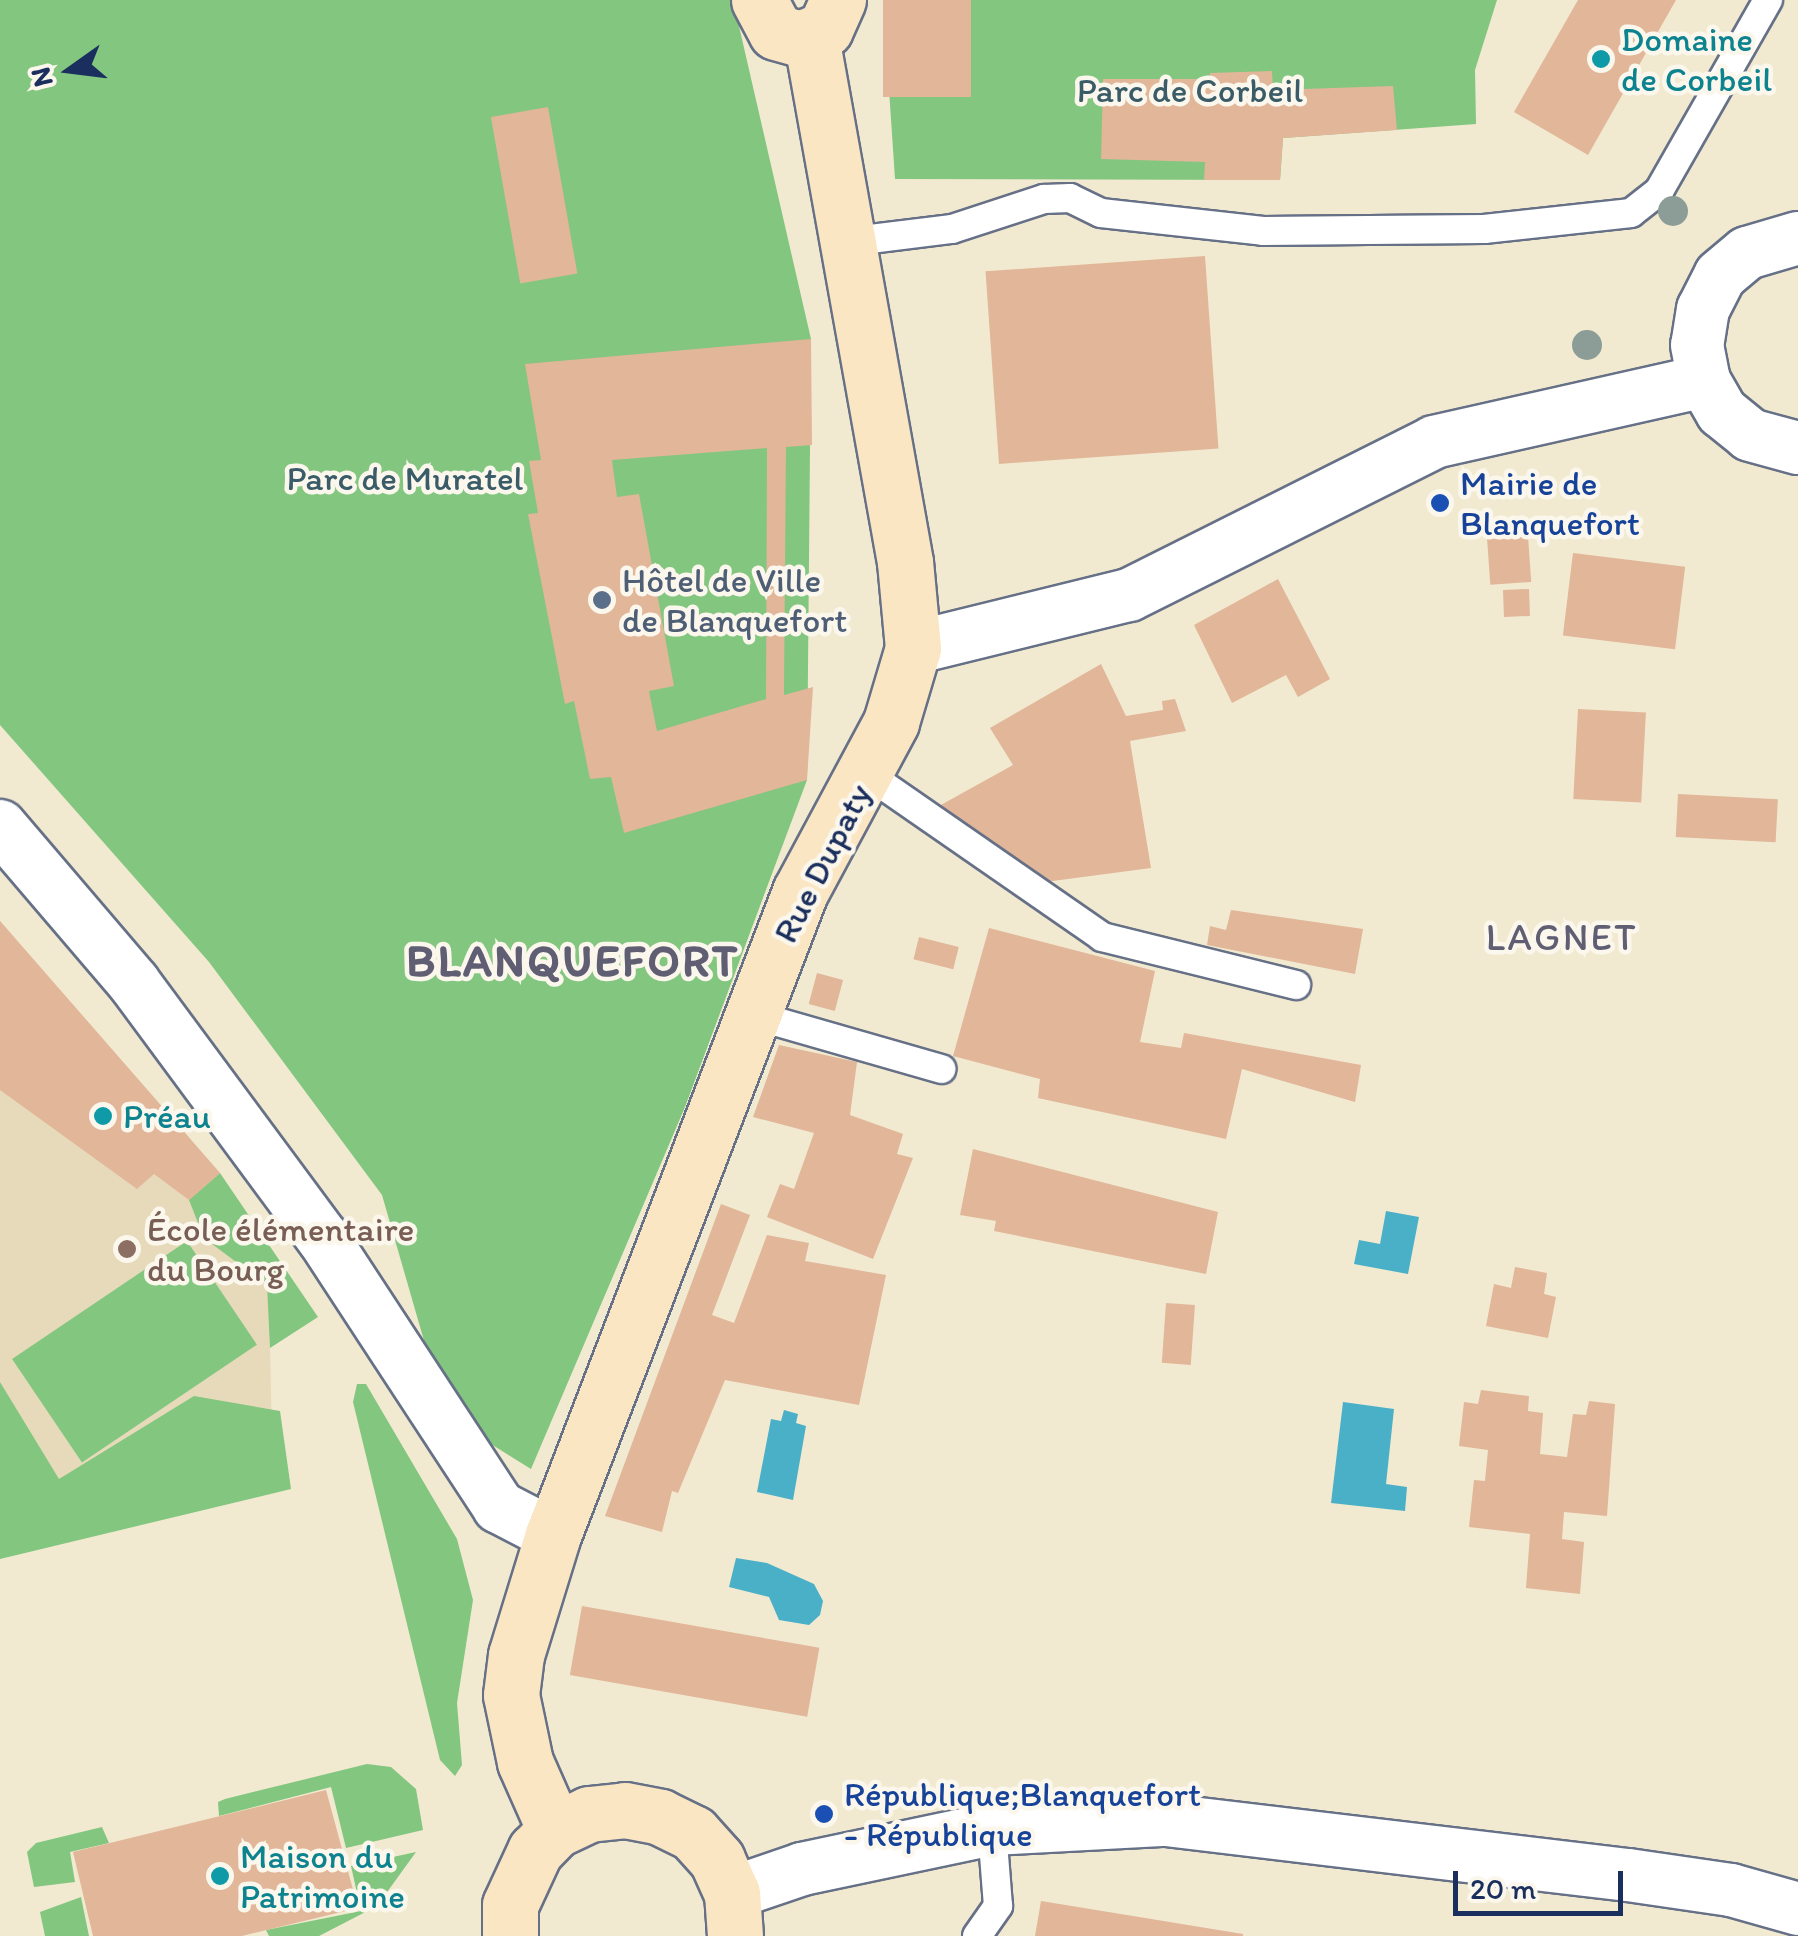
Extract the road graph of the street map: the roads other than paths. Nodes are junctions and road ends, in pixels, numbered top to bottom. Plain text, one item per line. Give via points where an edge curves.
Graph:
1 (760, 0) edge
2 (1768, 0) edge
3 (824, 18) edge
4 (1798, 238) edge
5 (846, 242) junction
6 (1704, 381) junction
7 (1798, 448) edge
8 (914, 648) junction
9 (867, 774) junction
10 (0, 826) edge
11 (1296, 986) dead end
12 (753, 1016) junction
13 (941, 1069) dead end
14 (553, 1535) junction
15 (992, 1829) junction
16 (555, 1830) junction
17 (1798, 1909) edge
18 (733, 1915) edge
19 (508, 1936) edge
20 (977, 1936) edge

1 - 3 street, Rue Dupaty via 776,32
2 - 5 lane via 1659,191 1631,214 1484,230 1263,231 1101,213 1070,198 1044,198 952,229
3 - 5 street, Rue Dupaty
4 - 6 street via 1747,252 1720,276 1703,309 1698,345
5 - 8 street, Rue Dupaty
6 - 7 street via 1722,412 1750,435
6 - 8 street via 1434,442 1129,595
8 - 9 street, Rue Dupaty
9 - 11 lane via 1102,937
9 - 12 street, Rue Dupaty via 800,892
10 - 14 street via 134,983 323,1238 499,1507
12 - 13 lane
12 - 14 street, Rue Dupaty
14 - 16 street, Rue Dupaty via 511,1695 524,1762
15 - 17 street via 1166,1820 1628,1875 1731,1890
15 - 18 street via 802,1869
15 - 20 lane via 998,1906
16 - 18 street via 589,1814 625,1810 660,1817 692,1834 717,1860
16 - 19 street via 519,1876

